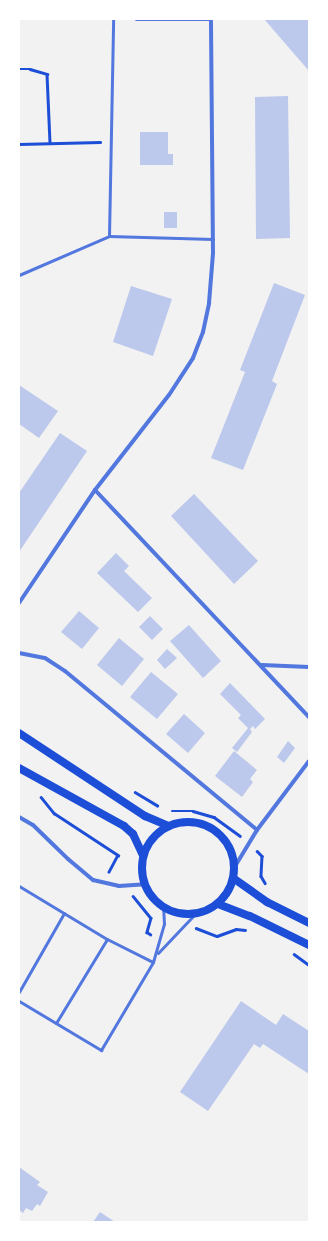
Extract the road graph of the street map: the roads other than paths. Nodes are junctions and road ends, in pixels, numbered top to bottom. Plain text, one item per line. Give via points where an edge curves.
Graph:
1 (113, 19) edge
2 (136, 19) edge
3 (211, 19) edge
4 (109, 236) junction
5 (213, 239) junction
6 (19, 275) edge
7 (95, 490) junction
8 (19, 603) edge
9 (19, 653) edge
10 (261, 664) junction
11 (309, 667) edge
12 (309, 717) edge
13 (19, 733) edge
14 (309, 761) edge
15 (19, 768) edge
16 (19, 817) edge
17 (169, 826) junction
18 (257, 830) junction
19 (144, 855) junction
20 (234, 868) junction
21 (233, 878) junction
22 (145, 884) junction
23 (19, 886) edge
24 (218, 904) junction
25 (163, 907) junction
26 (64, 913) junction
27 (195, 914) junction
28 (309, 923) edge
29 (107, 939) junction
30 (309, 945) edge
31 (158, 953) junction
32 (153, 962) junction
33 (19, 992) edge
34 (19, 1001) edge
35 (56, 1023) junction

1 - 4 lane
2 - 3 lane
3 - 5 street
4 - 5 lane
4 - 6 lane
5 - 7 street via 209,303 203,332 193,358 169,394
7 - 8 street
7 - 10 street
9 - 18 street via 45,658 65,671
10 - 11 street
10 - 12 street
13 - 17 main road via 146,816
14 - 18 street
15 - 19 main road via 124,826 133,834
16 - 22 street via 50,840 84,874 104,883 119,886
17 - 19 main road via 151,840
17 - 20 main road via 182,822 197,823 214,830 228,845
18 - 20 street
19 - 22 main road via 142,867
20 - 21 main road
21 - 24 main road via 230,889
21 - 28 main road via 267,902
22 - 25 main road via 148,892
23 - 26 lane
24 - 27 main road
24 - 30 main road via 250,916
25 - 27 main road via 177,914
25 - 31 lane via 164,924
26 - 29 lane
26 - 33 lane
27 - 31 lane
29 - 32 lane
29 - 35 lane
31 - 32 lane
32 - 35 lane via 101,1050
34 - 35 lane

